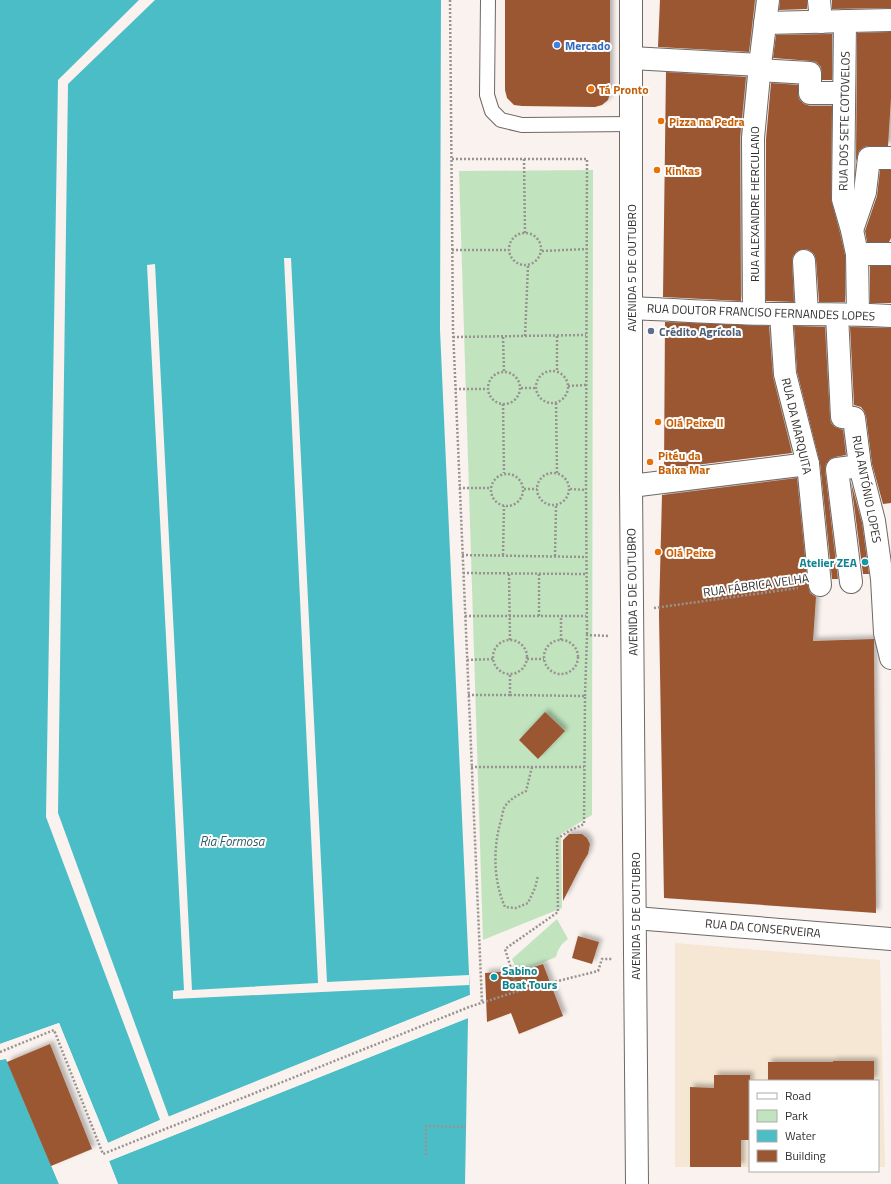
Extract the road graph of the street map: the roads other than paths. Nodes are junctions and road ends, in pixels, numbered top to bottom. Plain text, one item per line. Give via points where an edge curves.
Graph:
1 (488, 0) edge
2 (631, 0) edge
3 (768, 0) edge
4 (819, 0) edge
5 (891, 20) edge
6 (845, 21) junction
7 (821, 22) junction
8 (766, 23) junction
9 (631, 58) junction
10 (760, 68) junction
11 (844, 93) junction
12 (632, 124) junction
13 (891, 158) edge
14 (852, 230) junction
15 (857, 254) junction
16 (891, 254) edge
17 (804, 261) dead end
18 (631, 308) junction
19 (754, 314) junction
20 (781, 314) junction
21 (807, 314) junction
22 (848, 314) junction
23 (891, 316) edge
24 (808, 464) junction
25 (860, 466) junction
26 (631, 486) junction
27 (883, 520) edge
28 (851, 582) dead end
29 (820, 585) road end
30 (891, 658) edge
31 (635, 918) junction
32 (891, 939) edge
33 (637, 1184) edge

1 - 12 lane via 488,95 492,111 501,120 522,125
2 - 9 street, AVENIDA 5 DE OUTUBRO
3 - 8 street, RUA ALEXANDRE HERCULANO
4 - 7 street
5 - 6 street
6 - 7 street
6 - 11 street, RUA DOS SETE COTOVELOS
7 - 8 street
8 - 10 street, RUA ALEXANDRE HERCULANO
9 - 10 street
9 - 12 street, AVENIDA 5 DE OUTUBRO
10 - 11 street via 810,73 810,93
10 - 19 street, RUA ALEXANDRE HERCULANO via 753,138
11 - 14 street, RUA DOS SETE COTOVELOS via 842,199
12 - 18 street, AVENIDA 5 DE OUTUBRO
13 - 14 street via 869,158 866,192
14 - 15 street, RUA DOS SETE COTOVELOS
15 - 16 street
15 - 22 street, RUA DOS SETE COTOVELOS
17 - 21 street
18 - 19 street, RUA DOUTOR FRANCISO FERNANDES LOPES
18 - 26 street, AVENIDA 5 DE OUTUBRO
19 - 20 street, RUA DOUTOR FRANCISO FERNANDES LOPES
20 - 21 street, RUA DOUTOR FRANCISO FERNANDES LOPES
20 - 24 street, RUA DA MARQUITA via 785,374
21 - 22 street, RUA DOUTOR FRANCISO FERNANDES LOPES
22 - 23 street, RUA DOUTOR FRANCISO FERNANDES LOPES
22 - 25 street, RUA ANTÓNIO LOPES via 842,417 854,418
24 - 26 street
24 - 29 street, RUA DA MARQUITA
25 - 27 street, RUA ANTÓNIO LOPES
25 - 28 street via 837,468
26 - 31 street, AVENIDA 5 DE OUTUBRO
27 - 30 street, RUA ANTÓNIO LOPES via 882,579 885,633
31 - 32 street, RUA DA CONSERVEIRA
31 - 33 street, AVENIDA 5 DE OUTUBRO

